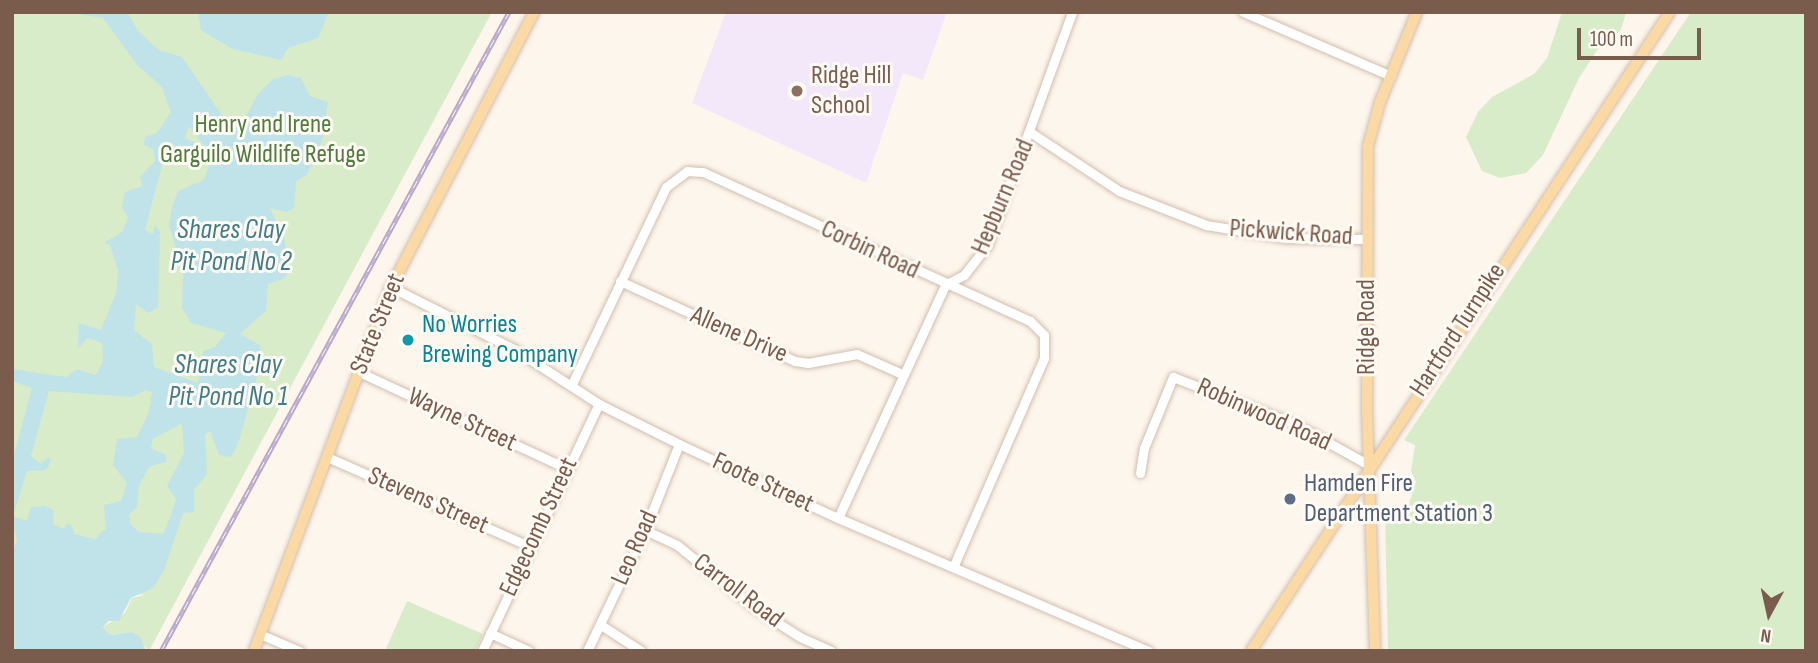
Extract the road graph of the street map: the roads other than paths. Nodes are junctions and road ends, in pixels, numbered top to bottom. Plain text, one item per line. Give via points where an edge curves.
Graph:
1 (534, 12) edge
2 (1072, 12) edge
3 (1243, 12) edge
4 (1417, 12) edge
5 (1670, 12) edge
6 (1391, 76) junction
7 (1030, 132) junction
8 (1366, 239) junction
9 (620, 281) junction
10 (945, 285) junction
11 (391, 287) junction
12 (359, 372) junction
13 (902, 374) junction
14 (572, 384) junction
15 (599, 404) junction
16 (679, 444) junction
17 (327, 457) junction
18 (1369, 465) junction
19 (566, 468) junction
20 (1140, 472) dead end
21 (838, 518) junction
22 (645, 530) junction
23 (529, 546) junction
24 (953, 567) junction
25 (601, 625) junction
26 (490, 633) junction
27 (261, 634) junction
28 (254, 651) edge
29 (299, 651) edge
30 (482, 651) edge
31 (529, 651) edge
32 (587, 651) edge
33 (641, 651) edge
34 (831, 651) edge
35 (1149, 651) edge
36 (1251, 651) edge
37 (1375, 651) edge

1 - 11 main road, State Street
2 - 7 street, Hepburn Road
3 - 6 street
4 - 6 main road, Ridge Road
5 - 18 main road, Hartford Turnpike
6 - 8 main road, Ridge Road via 1368,146
7 - 8 street, Pickwick Road via 1119,191 1206,225 1258,235
7 - 10 street, Hepburn Road via 987,246 964,275
8 - 18 main road, Ridge Road
9 - 10 street, Corbin Road via 666,187 679,173 695,170
9 - 13 street, Allene Drive via 795,360 808,363 857,354
9 - 14 street, Corbin Road
10 - 13 street, Hepburn Road
10 - 24 street, Corbin Road via 1030,321 1041,330 1046,343 1044,358
11 - 12 main road, State Street
11 - 14 street, Foote Street
12 - 17 main road, State Street
12 - 19 street, Wayne Street
13 - 21 street, Hepburn Road
14 - 15 street, Foote Street
15 - 16 street, Foote Street
15 - 19 street, Edgecomb Street
16 - 21 street, Foote Street
16 - 22 street, Leo Road
17 - 23 street, Stevens Street
17 - 27 main road, State Street
18 - 20 street, Robinwood Road via 1295,424 1173,377 1144,448
18 - 36 main road, Hartford Turnpike
18 - 37 main road, Ridge Road
19 - 23 street, Edgecomb Street
21 - 24 street, Foote Street
22 - 25 street, Leo Road
22 - 34 street, Carroll Road via 677,545 800,637
23 - 26 street, Edgecomb Street
24 - 35 street, Foote Street
25 - 32 street, Leo Road
25 - 33 street
26 - 30 street, Edgecomb Street
26 - 31 street
27 - 28 main road, State Street
27 - 29 street

